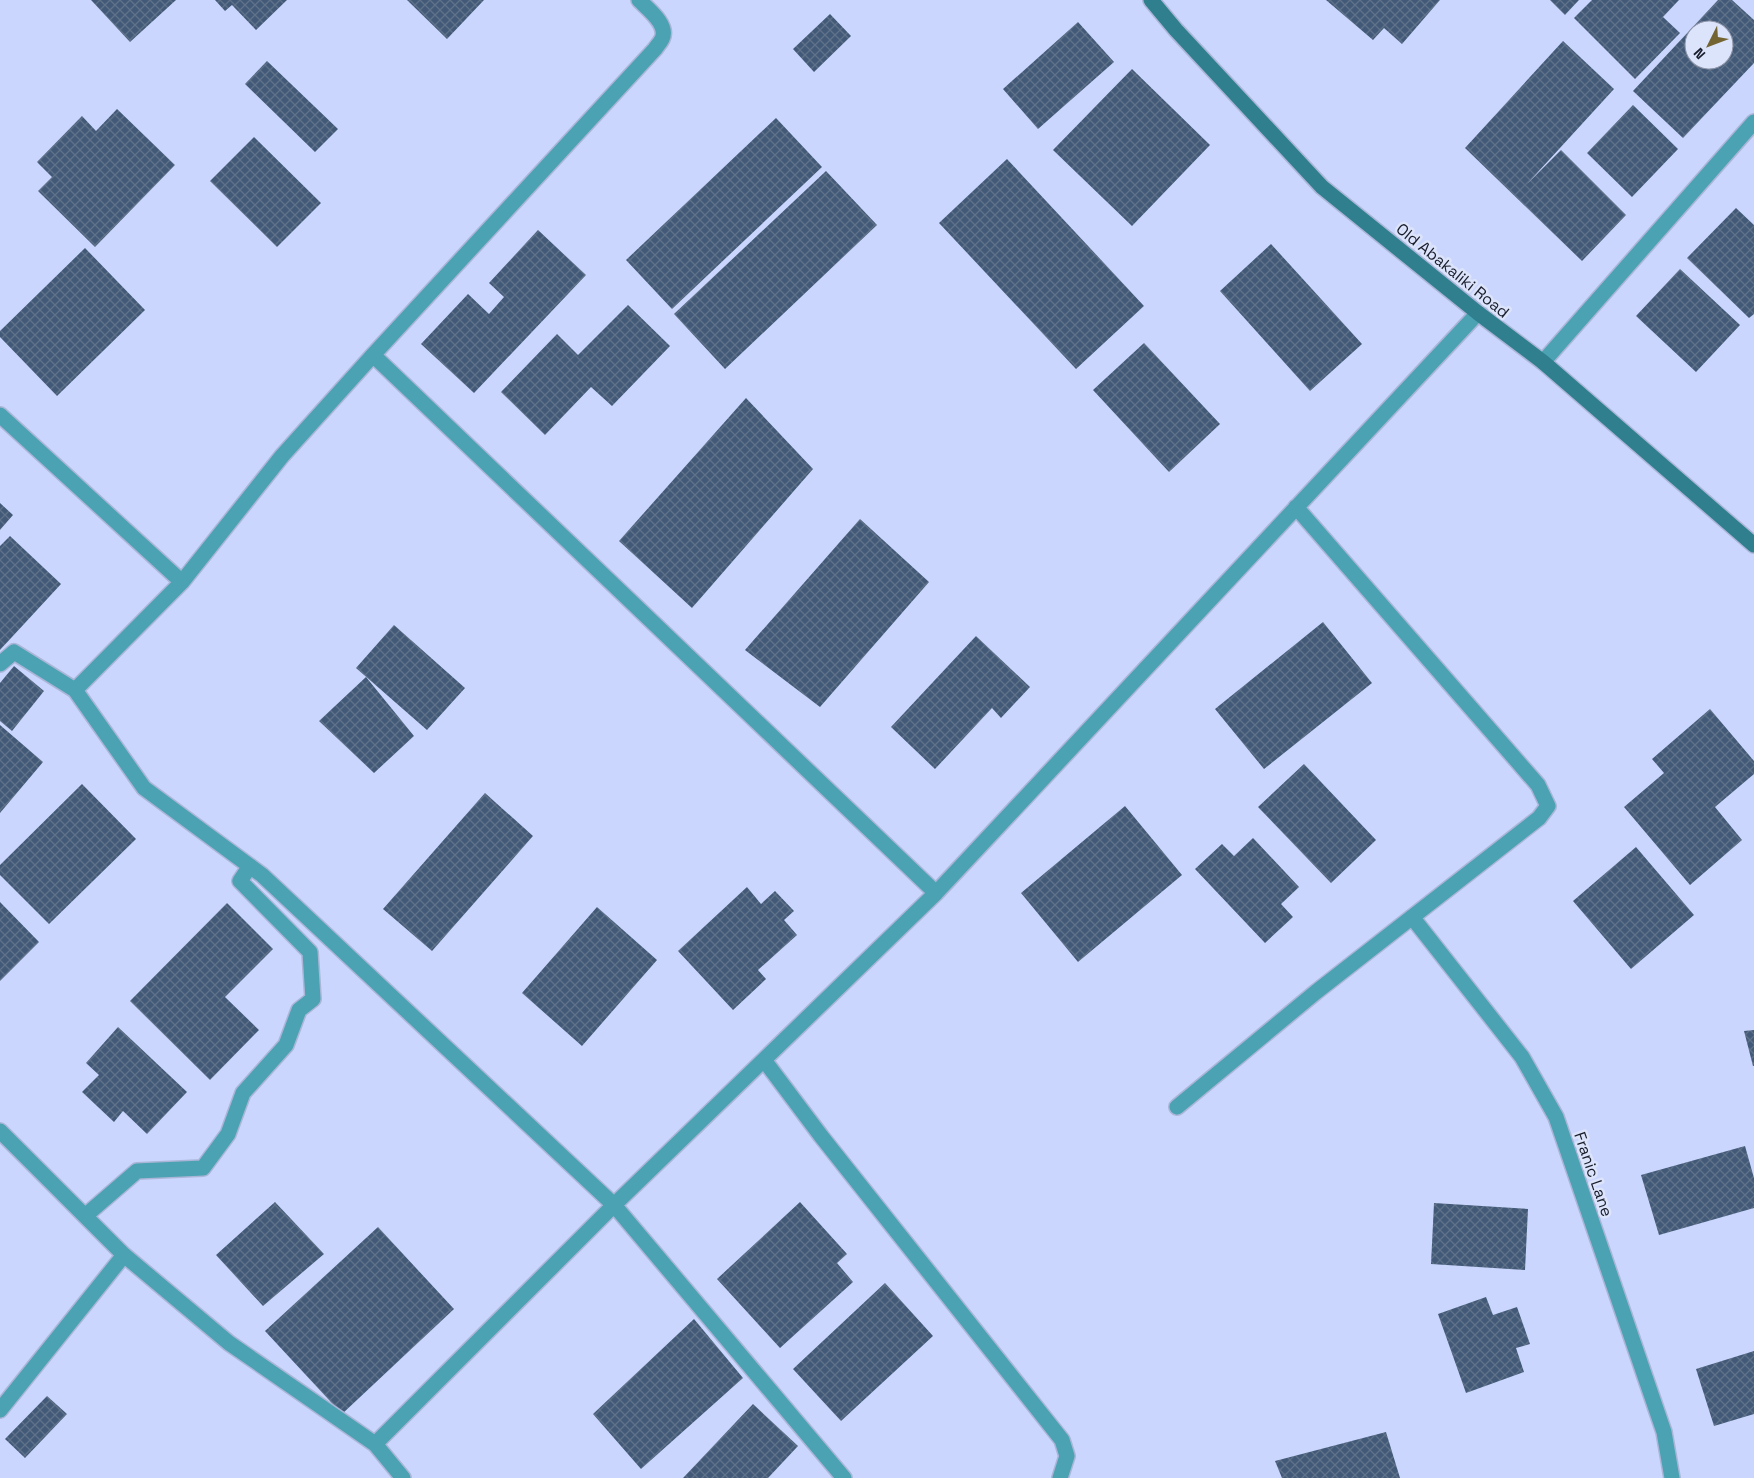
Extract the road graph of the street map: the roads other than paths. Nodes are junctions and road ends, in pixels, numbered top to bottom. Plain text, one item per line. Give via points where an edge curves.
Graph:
1 (639, 0) edge
2 (1151, 0) edge
3 (1754, 122) edge
4 (1478, 313) junction
5 (373, 355) junction
6 (1543, 362) junction
7 (0, 415) edge
8 (1296, 508) junction
9 (1754, 545) edge
10 (182, 582) junction
11 (0, 664) edge
12 (75, 690) junction
13 (250, 866) junction
14 (936, 893) junction
15 (1412, 917) junction
16 (764, 1060) junction
17 (1177, 1107) dead end
18 (0, 1131) edge
19 (614, 1205) junction
20 (85, 1216) junction
21 (124, 1254) junction
22 (0, 1410) edge
23 (375, 1444) junction
24 (404, 1478) edge
25 (844, 1478) edge
26 (1060, 1478) edge
27 (1672, 1478) edge

1 - 5 street via 658,20 664,32 655,49
2 - 4 main road, Old Abakaliki Road via 1322,187
3 - 6 street
4 - 6 main road, Old Abakaliki Road
4 - 8 street
5 - 10 street via 282,456
5 - 14 street
6 - 9 main road, Old Abakaliki Road
7 - 10 street
8 - 14 street
8 - 15 street via 1538,785 1548,806 1538,818
10 - 12 street
11 - 12 street via 14,652
12 - 13 street via 144,788
13 - 19 street
13 - 20 street via 240,881 310,952 313,999 300,1010 286,1045 243,1093 228,1134 203,1168 137,1171
14 - 16 street
15 - 17 street
15 - 27 street, Franic Lane via 1522,1057 1556,1117 1664,1432
16 - 19 street
16 - 26 street via 1062,1440 1067,1456
18 - 20 street
19 - 23 street
19 - 25 street
20 - 21 street
21 - 22 street
21 - 23 street via 229,1343
23 - 24 street

